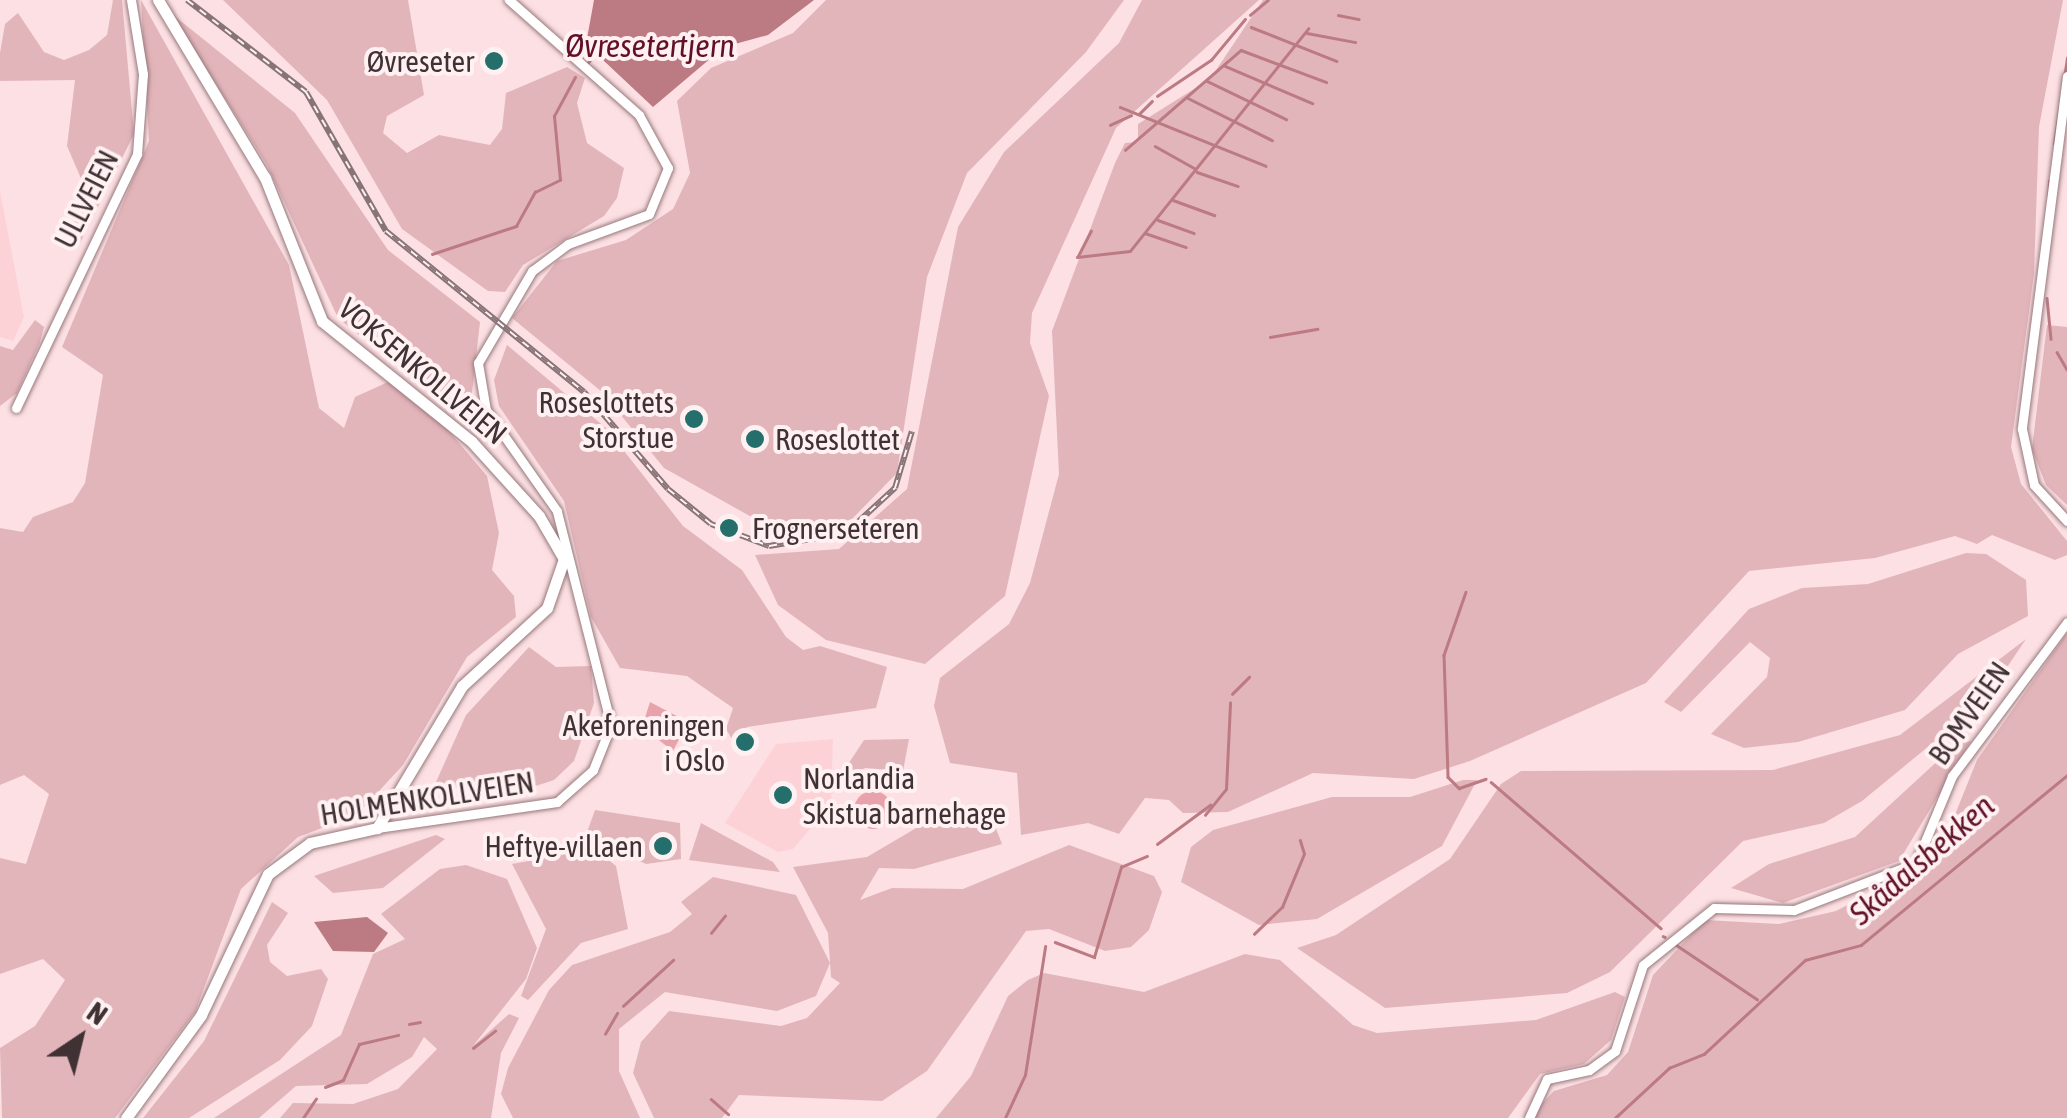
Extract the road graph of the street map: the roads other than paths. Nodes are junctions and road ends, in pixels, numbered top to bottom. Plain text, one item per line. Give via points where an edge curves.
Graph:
1 (130, 0) edge
2 (158, 0) edge
3 (510, 0) edge
4 (2067, 76) edge
5 (16, 408) dead end
6 (2067, 521) edge
7 (564, 559) junction
8 (2067, 622) edge
9 (377, 828) junction
10 (126, 1118) edge
11 (1529, 1118) edge

1 - 5 street, ULLVEIEN via 143,74 138,154
2 - 7 main road, VOKSENKOLLVEIEN via 265,178 322,321 471,441 528,501
3 - 7 street, HOLMENKOLLVEIEN via 640,115 668,168 649,214 568,244 532,270 480,354 482,401 558,511
4 - 6 street via 2022,430 2034,485
7 - 9 main road via 548,608 462,686
7 - 9 street, HOLMENKOLLVEIEN via 612,703 593,770 539,808
8 - 11 street, BOMVEIEN via 1952,776 1916,862 1794,910 1714,908 1642,965 1619,1046 1596,1067 1548,1079
9 - 10 main road, HOLMENKOLLVEIEN via 310,843 268,874 201,1015

